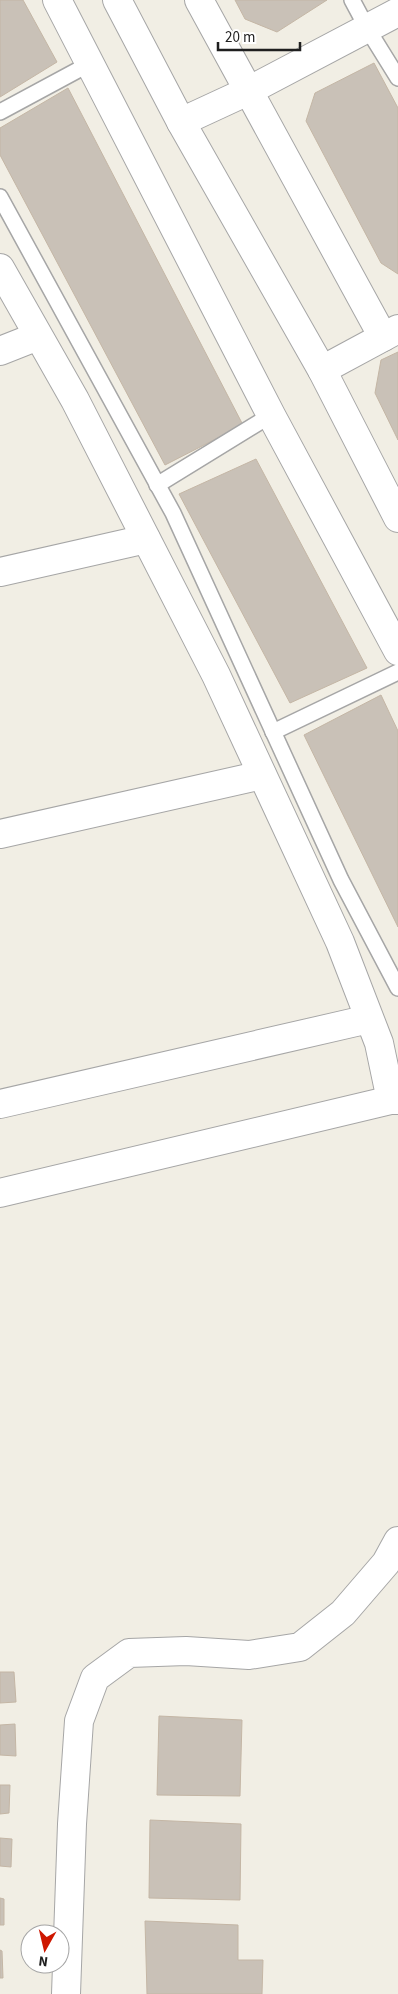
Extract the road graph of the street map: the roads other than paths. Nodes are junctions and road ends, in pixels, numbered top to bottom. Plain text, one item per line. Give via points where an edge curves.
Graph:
1 (57, 0) edge
2 (117, 0) edge
3 (199, 0) edge
4 (352, 0) edge
5 (398, 12) edge
6 (367, 28) junction
7 (91, 63) junction
8 (398, 78) edge
9 (248, 91) junction
10 (0, 112) edge
11 (181, 122) junction
12 (0, 197) edge
13 (0, 268) edge
14 (390, 333) edge
15 (38, 336) junction
16 (0, 351) edge
17 (322, 370) junction
18 (271, 415) junction
19 (390, 483) edge
20 (157, 484) junction
21 (398, 518) edge
22 (146, 538) junction
23 (0, 572) edge
24 (398, 651) edge
25 (398, 672) edge
26 (273, 732) junction
27 (262, 775) junction
28 (0, 834) edge
29 (398, 988) edge
30 (369, 1018) junction
31 (395, 1100) edge
32 (0, 1104) edge
33 (0, 1192) edge
34 (398, 1541) edge
35 (66, 1994) edge

1 - 7 street
2 - 11 street
3 - 9 street
4 - 6 lane
5 - 6 street
6 - 8 lane
6 - 9 street
7 - 10 lane
7 - 18 street
9 - 11 street
9 - 14 street
11 - 17 street
12 - 20 lane
13 - 15 street
14 - 17 street
15 - 16 street
15 - 22 street via 76,400
17 - 19 street
18 - 20 lane
18 - 24 street
19 - 21 street
20 - 26 lane
22 - 23 street
22 - 27 street via 216,675
25 - 26 lane
26 - 29 lane via 341,880
27 - 28 street
27 - 30 street via 340,942
30 - 31 street
30 - 32 street
31 - 33 street
34 - 35 street via 386,1563 343,1614 300,1647 249,1654 186,1651 129,1654 95,1678 79,1720

